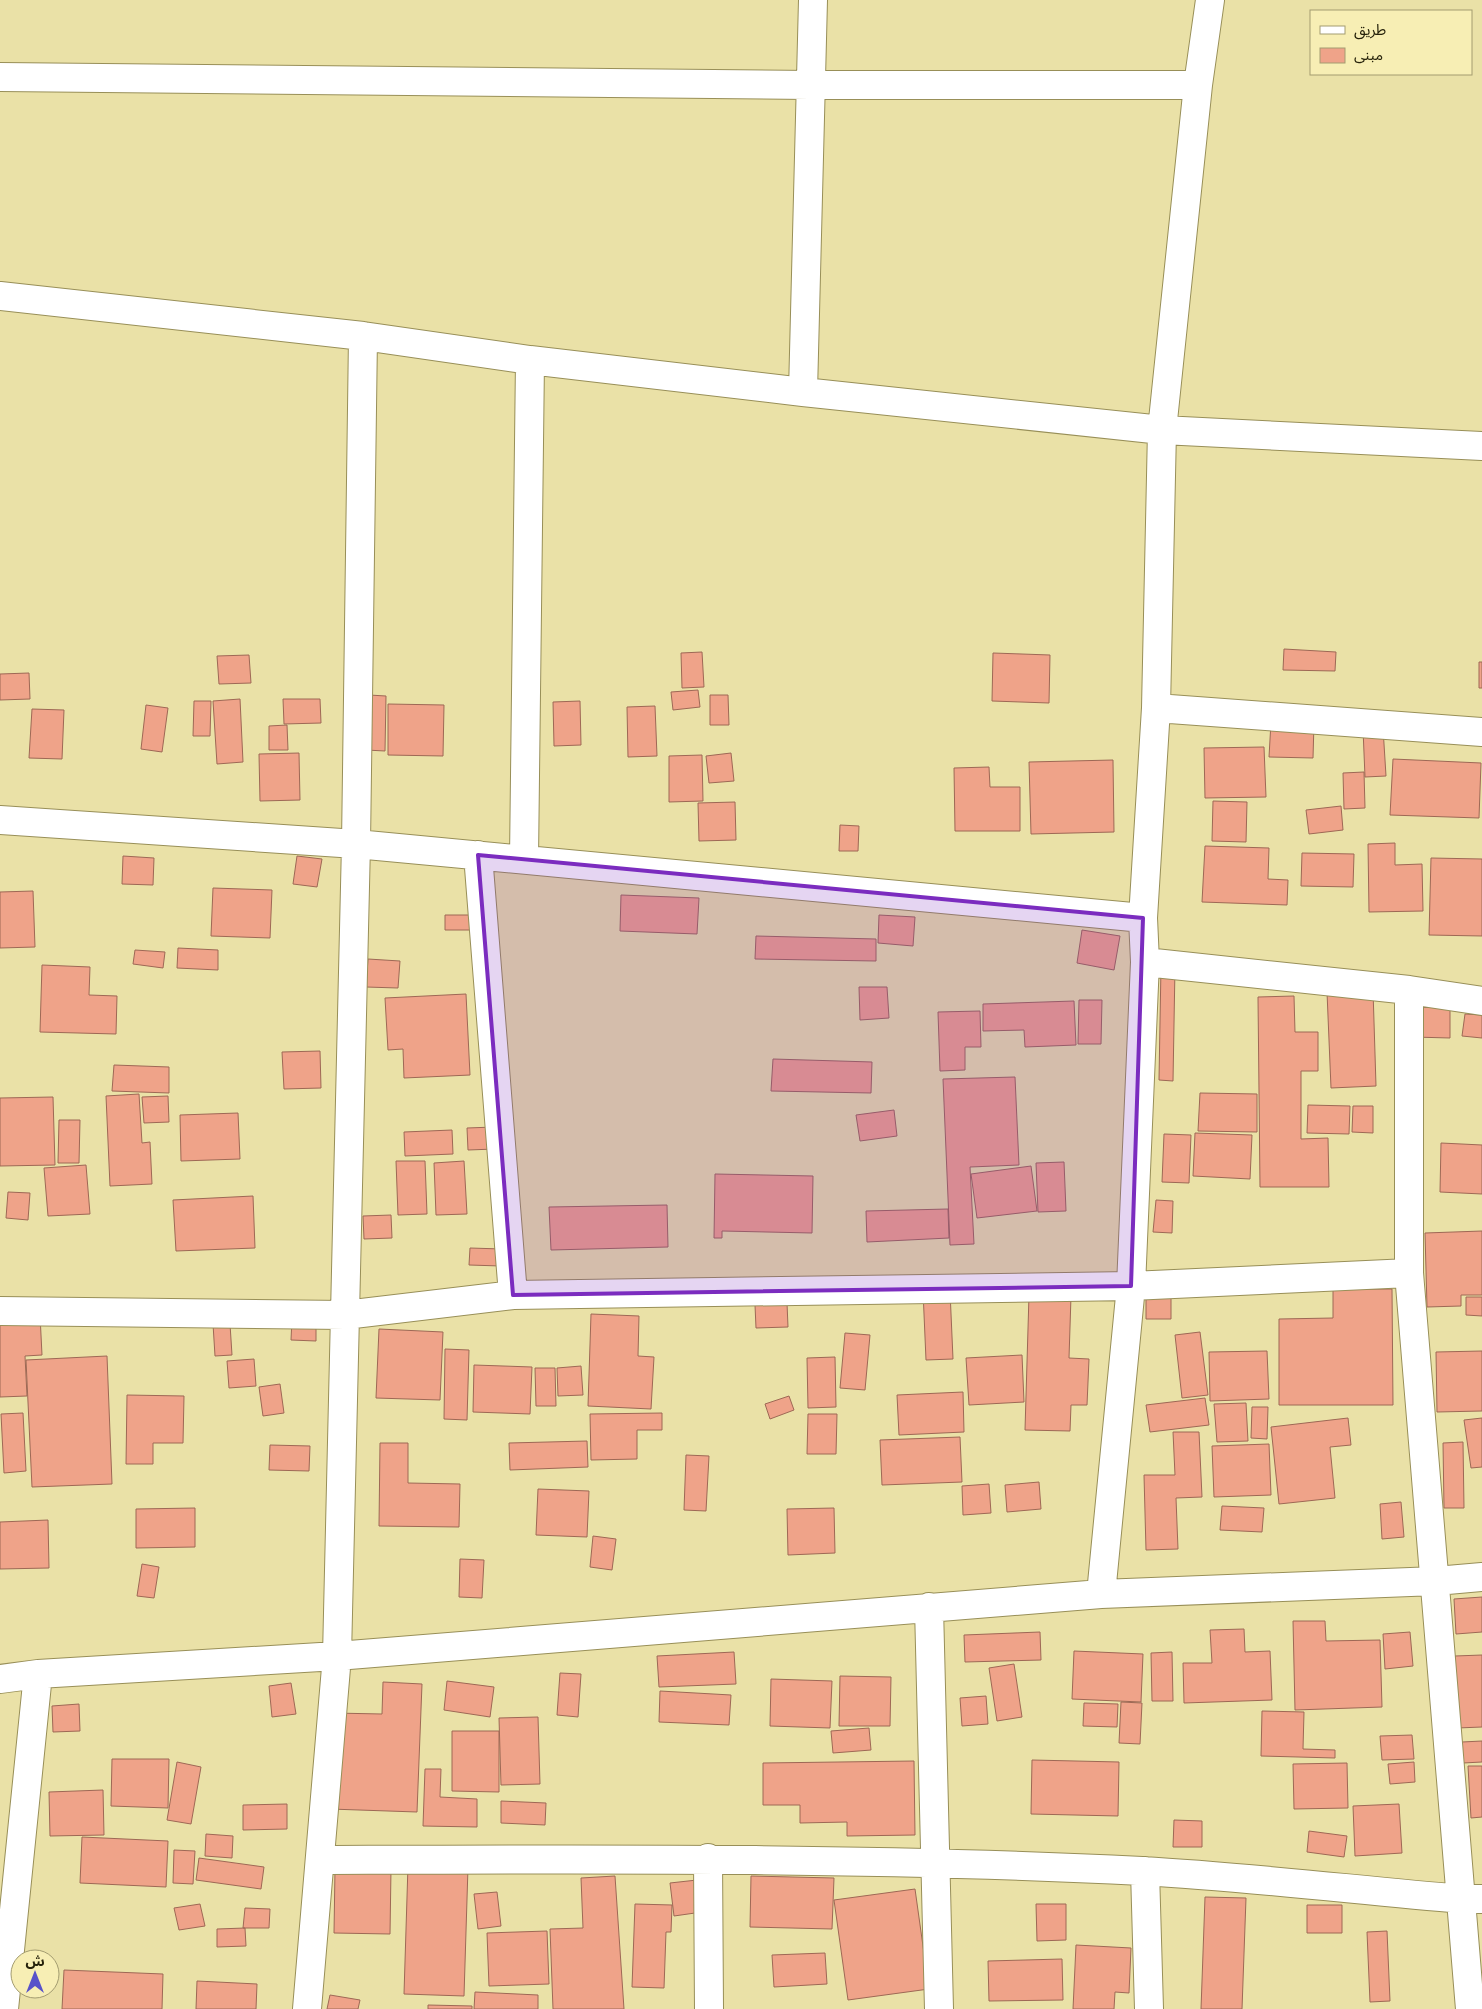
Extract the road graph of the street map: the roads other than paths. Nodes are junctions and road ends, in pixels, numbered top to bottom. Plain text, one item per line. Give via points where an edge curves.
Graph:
1 (813, 0) edge
2 (1210, 0) edge
3 (0, 77) edge
4 (810, 84) junction
5 (1198, 85) junction
6 (0, 296) edge
7 (363, 336) junction
8 (530, 360) junction
9 (803, 392) junction
10 (1162, 430) junction
11 (1482, 446) edge
12 (1156, 708) junction
13 (1482, 732) edge
14 (0, 820) edge
15 (356, 844) junction
16 (478, 855) junction
17 (524, 859) junction
18 (1143, 918) junction
19 (1144, 962) junction
20 (1408, 990) junction
21 (1482, 1001) edge
22 (1409, 1273) junction
23 (1131, 1286) junction
24 (513, 1295) junction
25 (0, 1311) edge
26 (345, 1315) junction
27 (1482, 1577) edge
28 (1436, 1581) junction
29 (1101, 1594) junction
30 (929, 1607) junction
31 (337, 1656) junction
32 (38, 1674) junction
33 (0, 1679) edge
34 (708, 1858) junction
35 (320, 1860) junction
36 (935, 1862) junction
37 (1145, 1871) junction
38 (1472, 1899) edge
39 (4, 2009) edge
40 (307, 2009) edge
41 (709, 2009) edge
42 (939, 2009) edge
43 (1149, 2009) edge
44 (1470, 2009) edge

1 - 4 street
2 - 5 street
3 - 4 street
4 - 5 street
4 - 9 street
5 - 10 street
6 - 7 street
7 - 8 street
7 - 15 street
8 - 9 street
8 - 17 street
9 - 10 street
10 - 11 street
10 - 12 street
12 - 13 street
12 - 18 street
14 - 15 street
15 - 16 street
15 - 26 street
16 - 17 street
16 - 24 street
17 - 18 street
18 - 19 street
19 - 20 street
19 - 23 street
20 - 21 street
20 - 22 street
22 - 23 street
22 - 28 street
23 - 24 street
23 - 29 street
24 - 26 street
25 - 26 street
26 - 31 street
27 - 28 street
28 - 29 street
28 - 38 street
29 - 30 street
30 - 31 street
30 - 36 street
31 - 32 street
31 - 35 street
32 - 33 street
32 - 39 street
34 - 35 street
34 - 36 street
34 - 41 street
35 - 40 street
36 - 37 street
36 - 42 street
37 - 38 street
37 - 43 street
38 - 44 street

